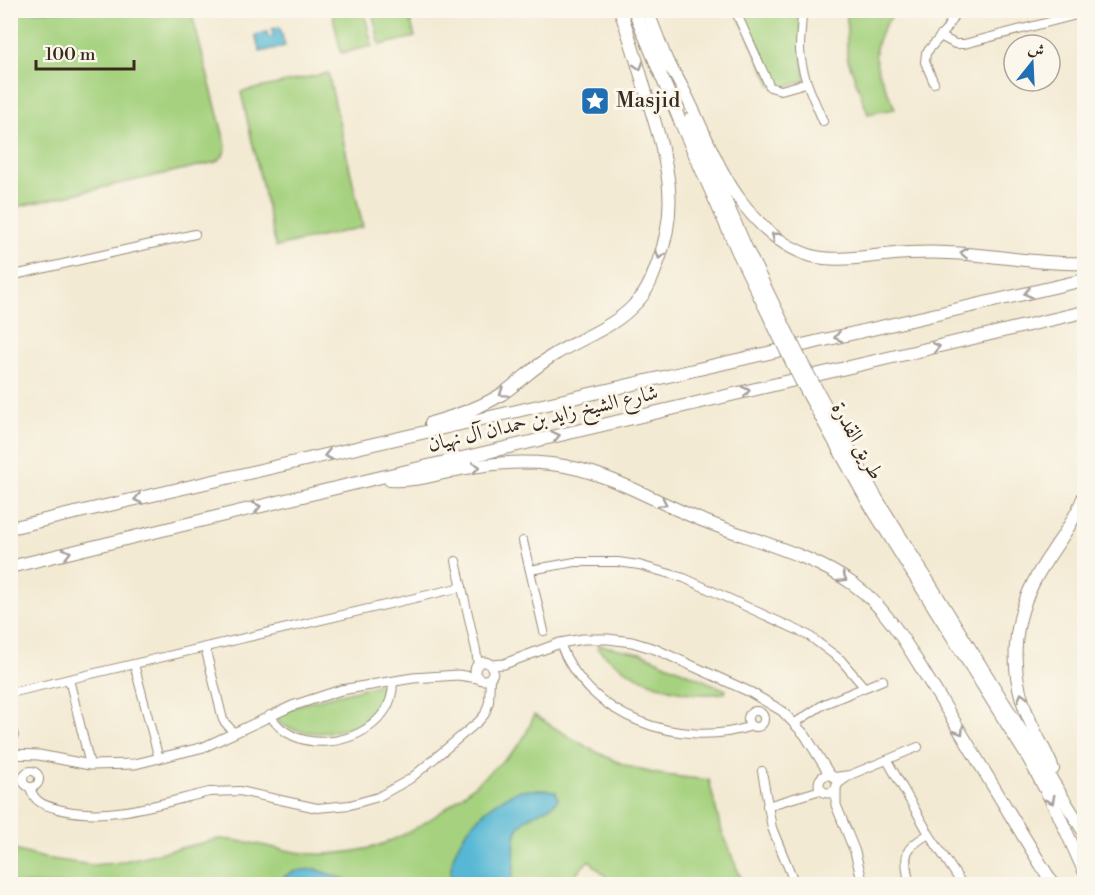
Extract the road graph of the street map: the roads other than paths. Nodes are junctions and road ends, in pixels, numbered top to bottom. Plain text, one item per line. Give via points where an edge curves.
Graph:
1 (620, 10) edge
2 (634, 10) edge
3 (647, 10) edge
4 (735, 10) edge
5 (802, 10) edge
6 (957, 10) edge
7 (1084, 13) edge
8 (940, 36) junction
9 (666, 60) junction
10 (806, 83) junction
11 (934, 83) dead end
12 (823, 121) dead end
13 (195, 234) dead end
14 (742, 250) junction
15 (1084, 264) edge
16 (10, 276) edge
17 (1084, 280) edge
18 (1084, 312) edge
19 (385, 441) junction
20 (377, 478) junction
21 (1084, 496) edge
22 (871, 498) junction
23 (10, 528) edge
24 (523, 541) dead end
25 (456, 561) dead end
26 (10, 567) edge
27 (530, 570) junction
28 (462, 587) junction
29 (544, 631) dead end
30 (560, 643) junction
31 (205, 647) junction
32 (134, 664) junction
33 (484, 671) junction
34 (69, 680) junction
35 (393, 681) junction
36 (883, 681) dead end
37 (864, 687) junction
38 (10, 693) edge
39 (270, 716) junction
40 (10, 723) edge
41 (795, 723) junction
42 (752, 726) dead end
43 (234, 733) junction
44 (14, 736) dead end
45 (918, 747) dead end
46 (10, 754) edge
47 (159, 759) junction
48 (887, 760) junction
49 (90, 765) junction
50 (762, 771) dead end
51 (828, 784) junction
52 (30, 787) dead end
53 (1059, 790) junction
54 (767, 806) junction
55 (1084, 832) edge
56 (929, 834) junction
57 (1084, 871) edge
58 (795, 885) edge
59 (863, 885) edge
60 (909, 885) edge
61 (962, 885) edge
62 (1053, 885) edge

1 -> 19 main road via 668,174 669,227 648,286 638,302 614,323 549,358 488,402
2 - 14 main road, طريق القدرة via 684,131
3 - 9 main road, طريق القدرة
4 - 10 street via 770,87 779,90
5 - 10 street via 800,48
6 - 8 street
7 - 8 street via 969,44 955,44
8 - 11 street via 925,57
9 - 14 main road, طريق القدرة
15 -> 9 main road via 949,253 832,259 796,250 762,225 736,194
10 - 12 street
13 - 16 street
14 - 22 main road, طريق القدرة, bridge
17 -> 19 main road, شارع الشيخ زايد بن حمدان آل نهيان
20 -> 18 main road, شارع الشيخ زايد بن حمدان آل نهيان
19 -> 23 main road, شارع الشيخ زايد بن حمدان آل نهيان
26 -> 20 main road, شارع الشيخ زايد بن حمدان آل نهيان
20 -> 62 main road via 412,479 512,463 582,470 623,483 689,515 782,549 845,579 876,604 894,627
53 -> 21 main road via 1022,700 1014,649 1031,587 1070,527
22 - 53 main road, طريق القدرة
22 -> 57 main road, طريق القدرة via 1029,759
24 - 27 street
25 - 28 street
27 - 29 street
27 - 37 street via 575,562 607,562 639,565 684,578 808,635 841,660
28 - 31 street
28 - 33 street
30 - 33 street
30 - 41 street via 608,639 655,649 767,700
30 - 42 street via 586,686 639,720 670,731 698,734
31 - 32 street
31 - 43 street via 223,720
32 - 34 street
32 - 47 street
33 - 35 street
33 - 52 street via 489,688 488,708 473,727 400,786 350,806 317,808 254,793 224,791 92,814 42,805
34 - 38 street
34 - 49 street
35 - 39 street via 341,690
35 - 39 street via 389,704 380,717 347,738 318,742 294,737
36 - 37 street
37 - 41 street via 824,704
39 - 43 street
40 - 44 street
41 - 51 street via 809,741
43 - 47 street via 204,747
45 - 48 street
46 - 49 street
47 - 49 street via 120,766
48 - 51 street
48 - 56 street
50 - 54 street
51 - 54 street
51 - 59 street via 855,852
53 - 55 main road, طريق القدرة
54 - 58 street
56 - 60 street via 908,850
56 - 61 street

